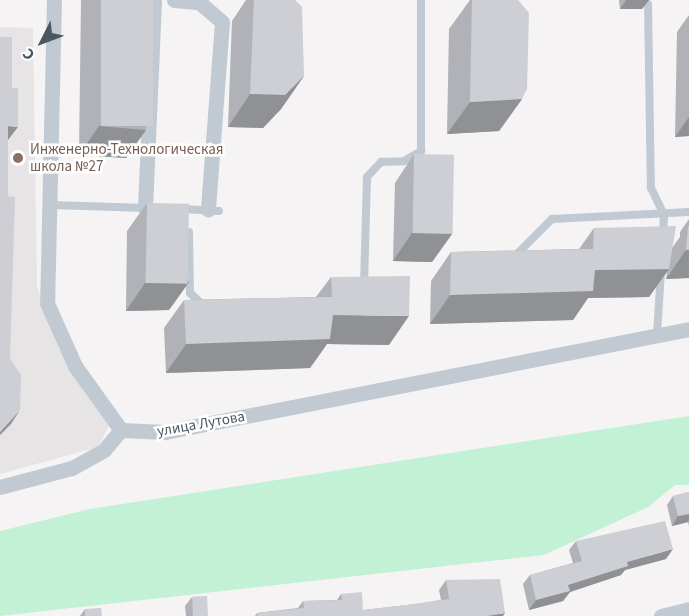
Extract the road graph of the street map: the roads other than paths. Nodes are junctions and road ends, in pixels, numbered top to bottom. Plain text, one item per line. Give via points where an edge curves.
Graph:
1 (54, 0) edge
2 (154, 0) edge
3 (174, 0) edge
4 (421, 0) edge
5 (648, 4) dead end
6 (50, 205) junction
7 (151, 208) joint
8 (167, 209) edge
9 (189, 210) junction
10 (214, 210) joint
11 (689, 212) edge
12 (664, 215) junction
13 (662, 248) edge
14 (499, 255) edge
15 (662, 259) edge
16 (357, 295) edge
17 (217, 307) edge
18 (689, 329) edge
19 (657, 337) junction
20 (121, 430) junction
21 (0, 487) edge
22 (689, 609) edge
23 (661, 616) edge

1 - 6 street
2 - 7 street
3 - 10 street via 199,2 222,22
4 - 16 lane via 421,151 404,161 381,162 367,177 367,282
5 - 12 lane via 651,188
6 - 7 lane
6 - 20 street via 47,303 75,366
8 - 9 lane
9 - 10 lane
9 - 17 lane via 190,293 205,308
11 - 12 lane
12 - 13 lane
12 - 14 lane via 552,219 520,255
15 - 19 lane
18 - 19 street, улица Лутова
19 - 20 street, улица Лутова via 165,432
20 - 21 street via 104,450 72,468
22 - 23 street

